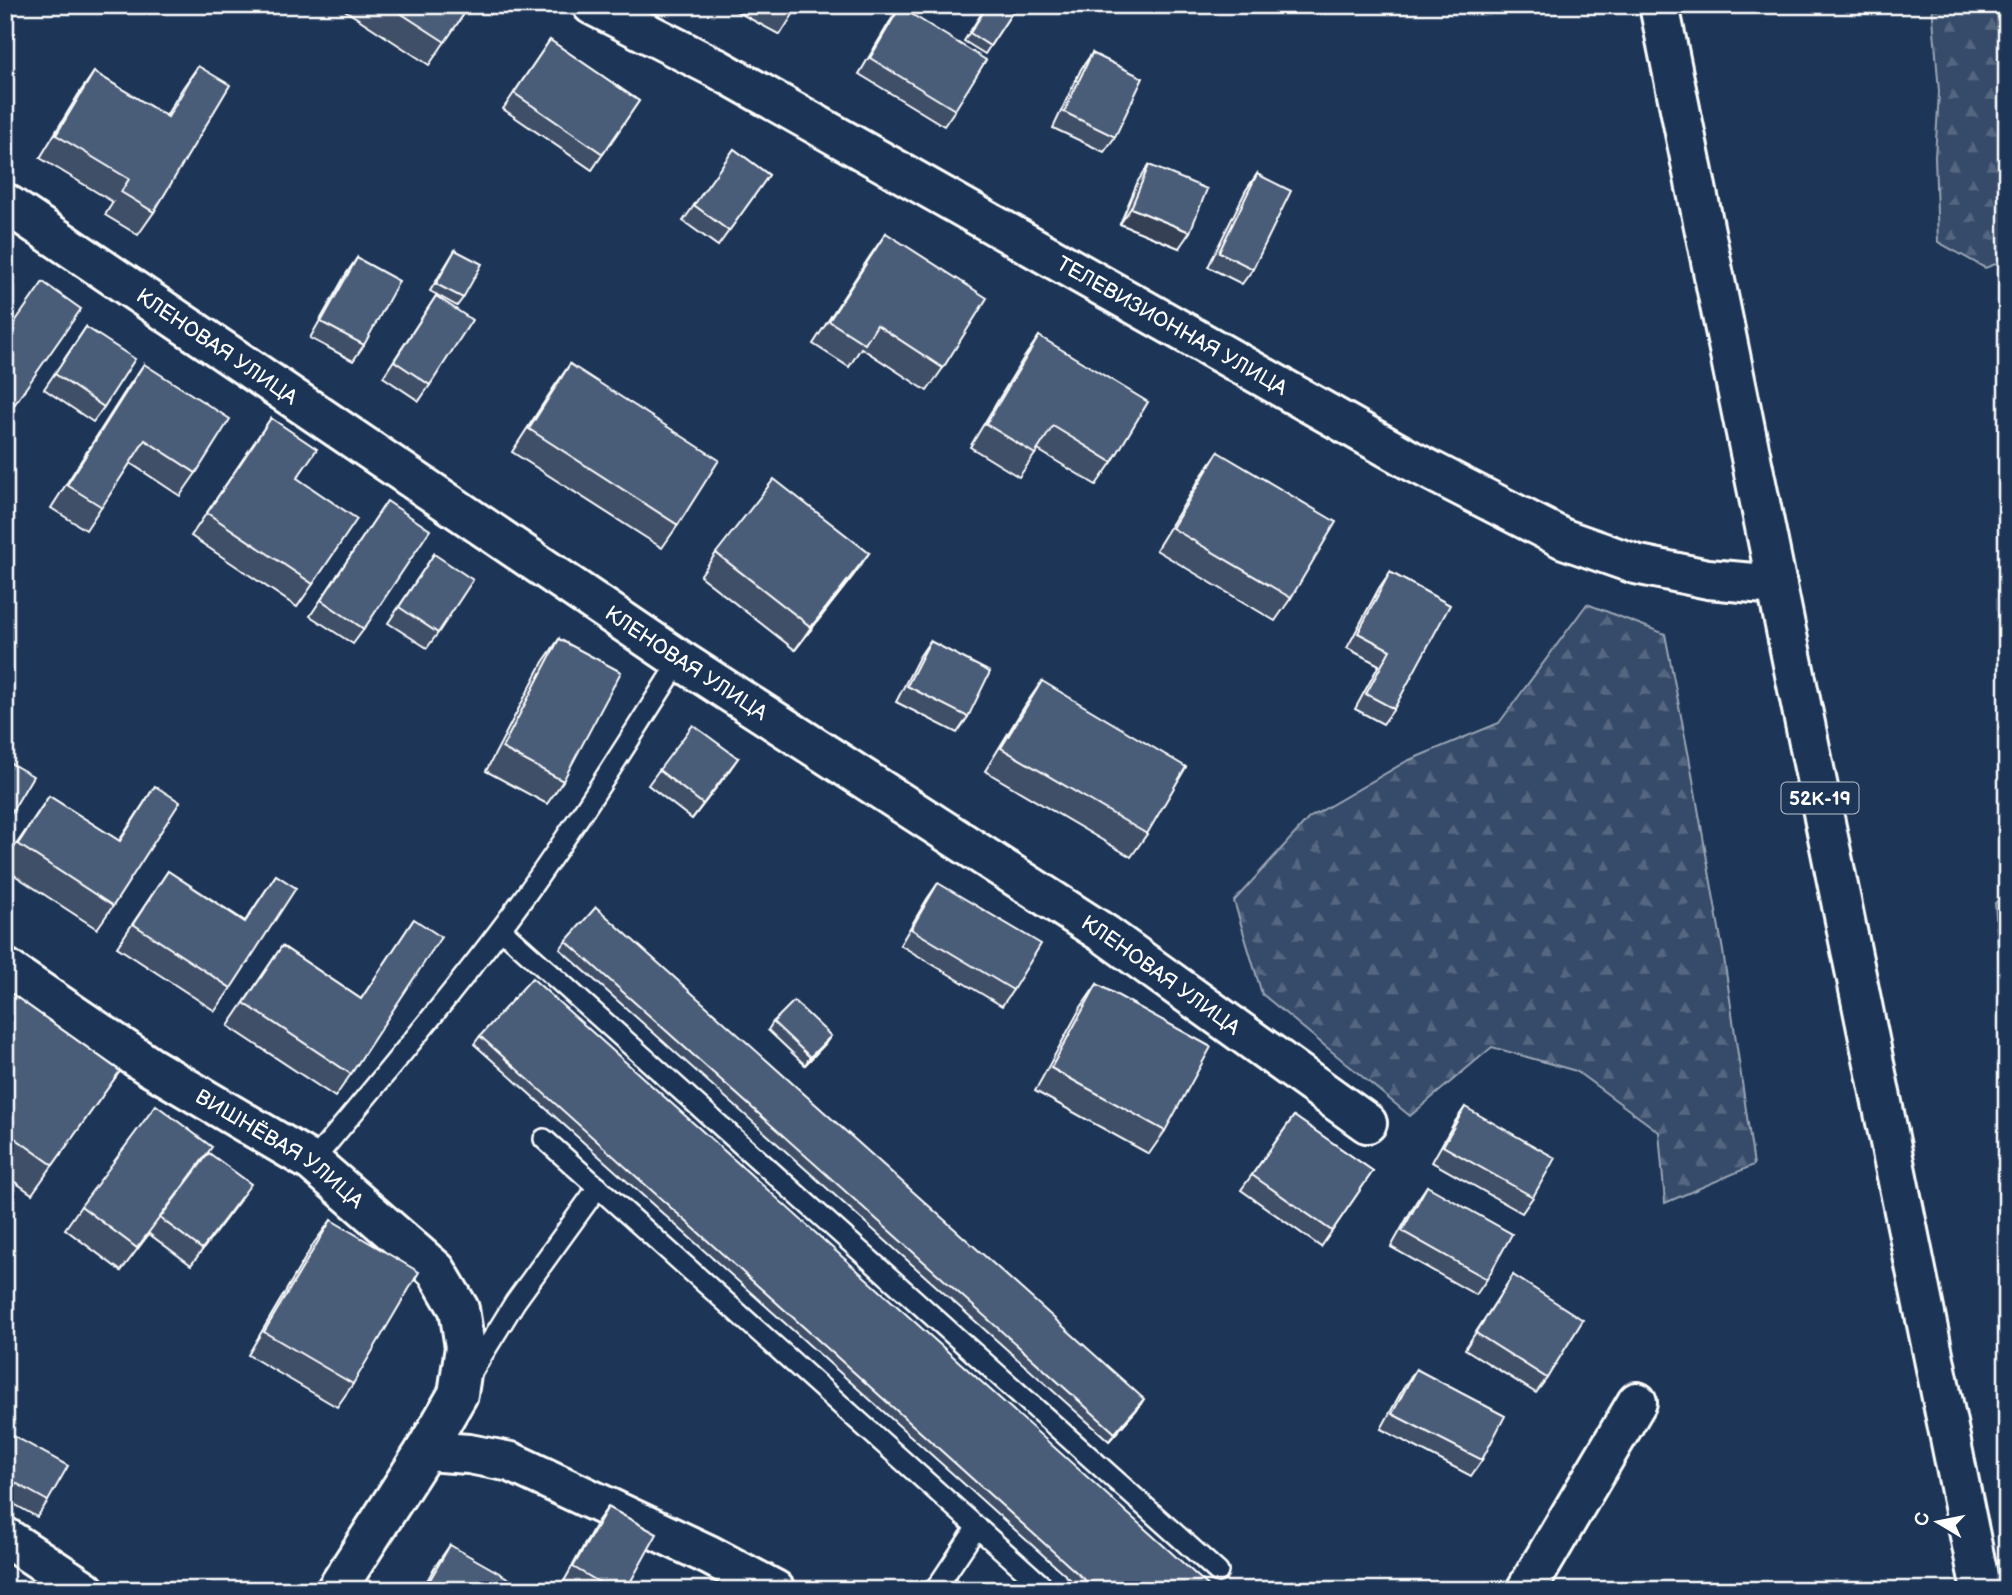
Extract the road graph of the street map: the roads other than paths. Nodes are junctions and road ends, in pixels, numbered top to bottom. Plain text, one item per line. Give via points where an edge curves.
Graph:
1 (592, 5) edge
2 (1659, 5) edge
3 (5, 204) edge
4 (1777, 585) junction
5 (680, 660) junction
6 (501, 929) junction
7 (5, 968) edge
8 (1367, 1123) dead end
9 (544, 1139) dead end
10 (312, 1162) junction
11 (598, 1187) junction
12 (458, 1394) junction
13 (1637, 1402) dead end
14 (425, 1451) junction
15 (977, 1527) junction
16 (5, 1537) edge
17 (1217, 1572) dead end
18 (85, 1590) edge
19 (336, 1590) edge
20 (775, 1590) edge
21 (935, 1590) edge
22 (1047, 1590) edge
23 (1526, 1590) edge
24 (1981, 1590) edge

1 - 4 street, ТЕЛЕВИЗИОННАЯ УЛИЦА via 718,69 1410,460 1564,540 1635,564 1707,579
2 - 4 street, 52К-19
3 - 5 street, КЛЕНОВАЯ УЛИЦА
4 - 24 street, 52К-19
5 - 6 lane via 588,805
5 - 8 street, КЛЕНОВАЯ УЛИЦА via 1106,935
6 - 10 lane
6 - 17 lane
7 - 10 street, ВИШНЁВАЯ УЛИЦА via 149,1066
9 - 11 lane
10 - 12 street, ВИШНЁВАЯ УЛИЦА via 436,1270 459,1309 465,1347
11 - 12 lane via 515,1302
11 - 15 lane
12 - 14 street
13 - 23 street
14 - 19 street
14 - 20 street via 511,1462
15 - 21 lane
15 - 22 lane
16 - 18 street

